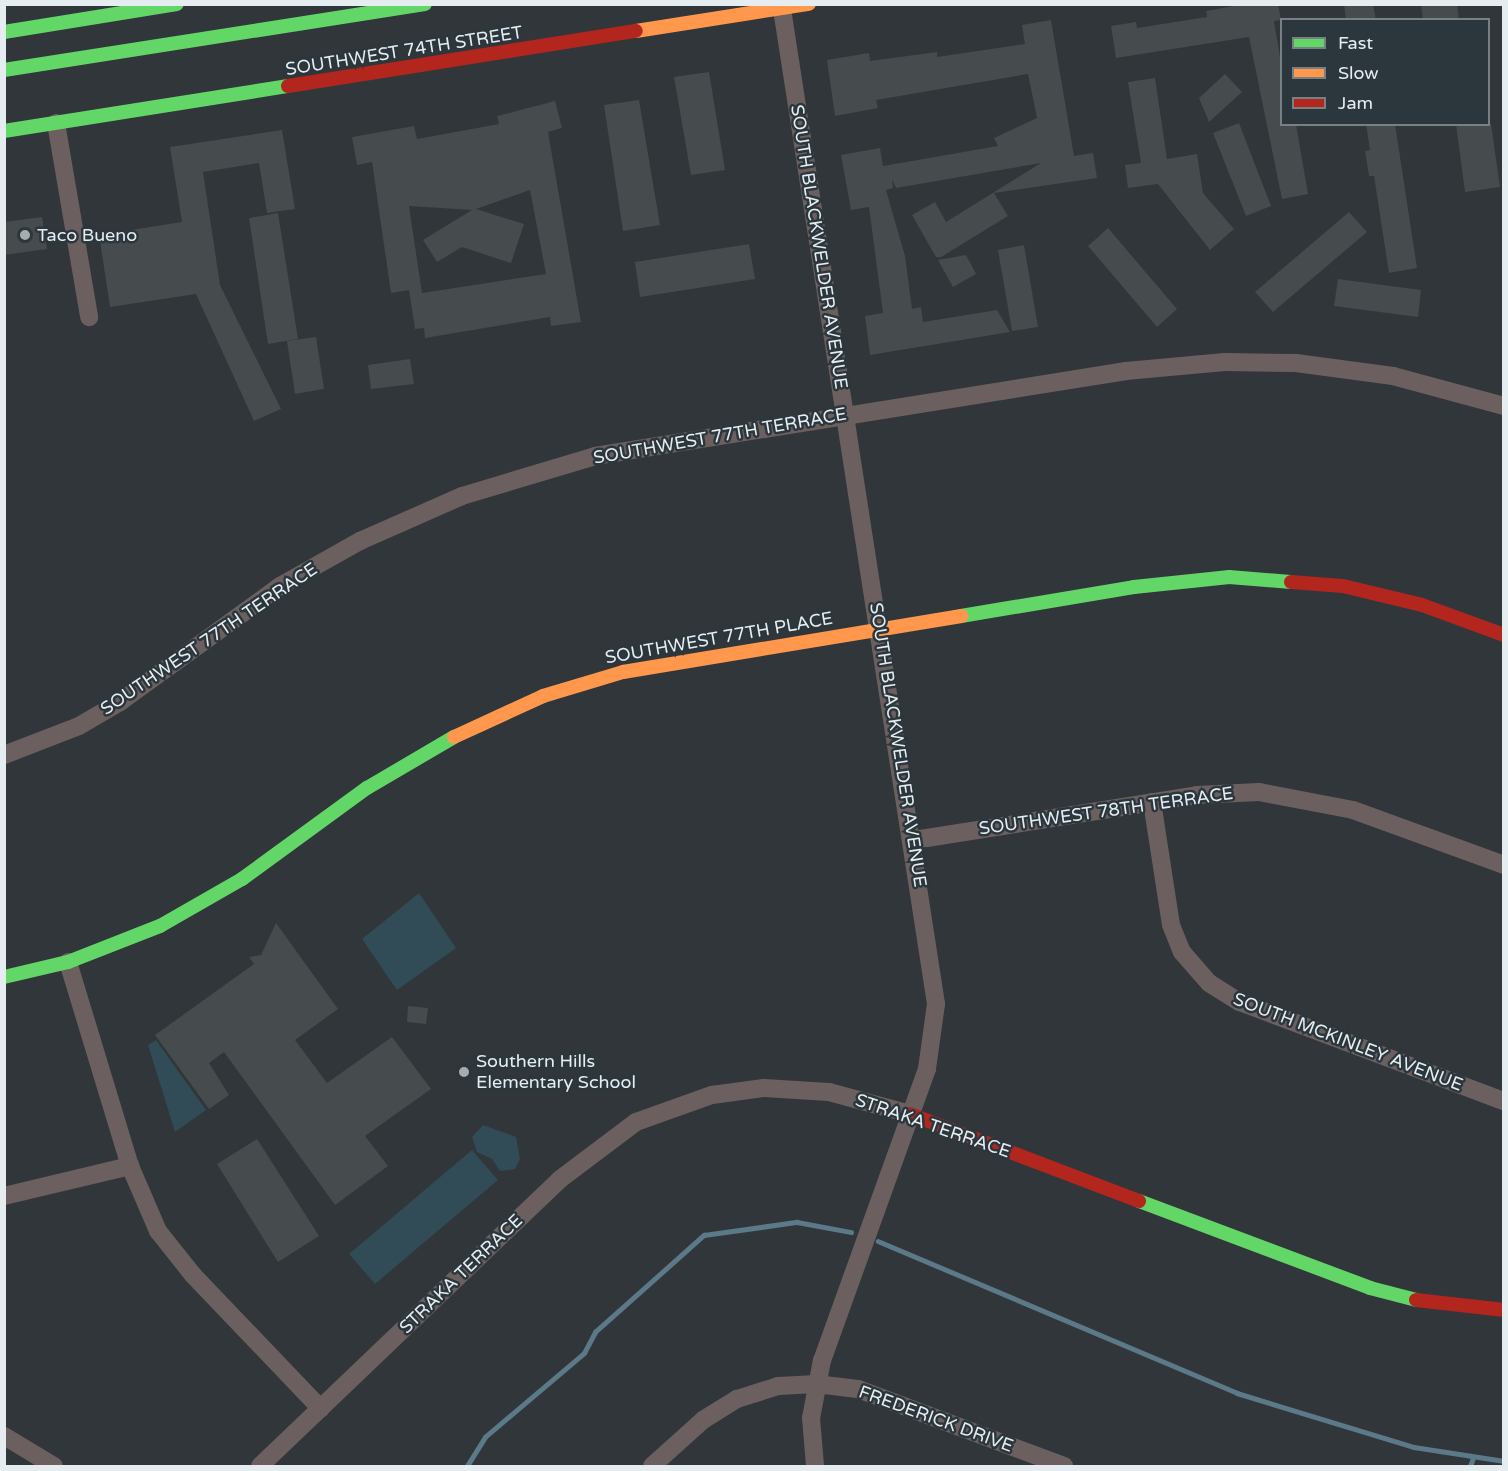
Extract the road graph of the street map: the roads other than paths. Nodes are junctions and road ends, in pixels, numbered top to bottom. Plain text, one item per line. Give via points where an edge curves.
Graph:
1 (123, 4) edge
2 (177, 4) edge
3 (425, 4) edge
4 (809, 4) edge
5 (154, 8) junction
6 (782, 9) junction
7 (4, 32) edge
8 (4, 70) edge
9 (56, 123) junction
10 (4, 131) edge
11 (89, 317) dead end
12 (1503, 406) edge
13 (845, 415) junction
14 (879, 628) junction
15 (1503, 635) edge
16 (4, 755) edge
17 (1152, 802) junction
18 (914, 840) junction
19 (1503, 865) edge
20 (68, 962) junction
21 (4, 977) edge
22 (1503, 1101) edge
23 (910, 1114) junction
24 (130, 1166) junction
25 (4, 1196) edge
26 (1503, 1310) edge
27 (816, 1384) junction
28 (321, 1408) junction
29 (4, 1436) edge
30 (54, 1467) edge
31 (260, 1467) edge
32 (652, 1467) edge
33 (815, 1467) edge
34 (1064, 1467) edge

1 - 5 main road
2 - 5 main road
3 - 8 main road
4 - 6 main road, SOUTHWEST 74TH STREET
5 - 7 main road
6 - 9 main road, SOUTHWEST 74TH STREET
6 - 13 street, SOUTH BLACKWELDER AVENUE
9 - 10 main road, SOUTHWEST 74TH STREET
9 - 11 street
12 - 13 street, SOUTHWEST 77TH TERRACE via 1393,376 1296,363 1225,362 1126,371
13 - 14 street, SOUTH BLACKWELDER AVENUE
13 - 16 street, SOUTHWEST 77TH TERRACE via 595,456 429,509 280,586 94,717
14 - 15 main road, SOUTHWEST 77TH PLACE via 1154,584 1238,577 1313,582 1378,593
14 - 18 street, SOUTH BLACKWELDER AVENUE
14 - 20 main road, SOUTHWEST 77TH PLACE via 663,663 543,696 400,766 205,902 130,939
17 - 18 street, SOUTHWEST 78TH TERRACE
17 - 19 street, SOUTHWEST 78TH TERRACE via 1228,792 1320,800
17 - 22 street, SOUTH MCKINLEY AVENUE via 1171,925 1182,952 1209,983 1240,1002
18 - 23 street, SOUTH BLACKWELDER AVENUE via 936,1004 927,1069
20 - 21 main road, SOUTHWEST 77TH PLACE
20 - 24 street
23 - 26 main road, STRAKA TERRACE via 1370,1288 1437,1305
23 - 27 street, SOUTH BLACKWELDER AVENUE via 834,1316
23 - 28 street, STRAKA TERRACE via 829,1092 764,1088 703,1097 636,1122 584,1158
24 - 25 street
24 - 28 street via 149,1212 172,1252
27 - 32 street, FREDERICK DRIVE via 778,1386 737,1398 703,1420
27 - 33 street, SOUTH BLACKWELDER AVENUE via 811,1419
27 - 34 street, FREDERICK DRIVE via 858,1389
28 - 31 street, STRAKA TERRACE
29 - 30 street

